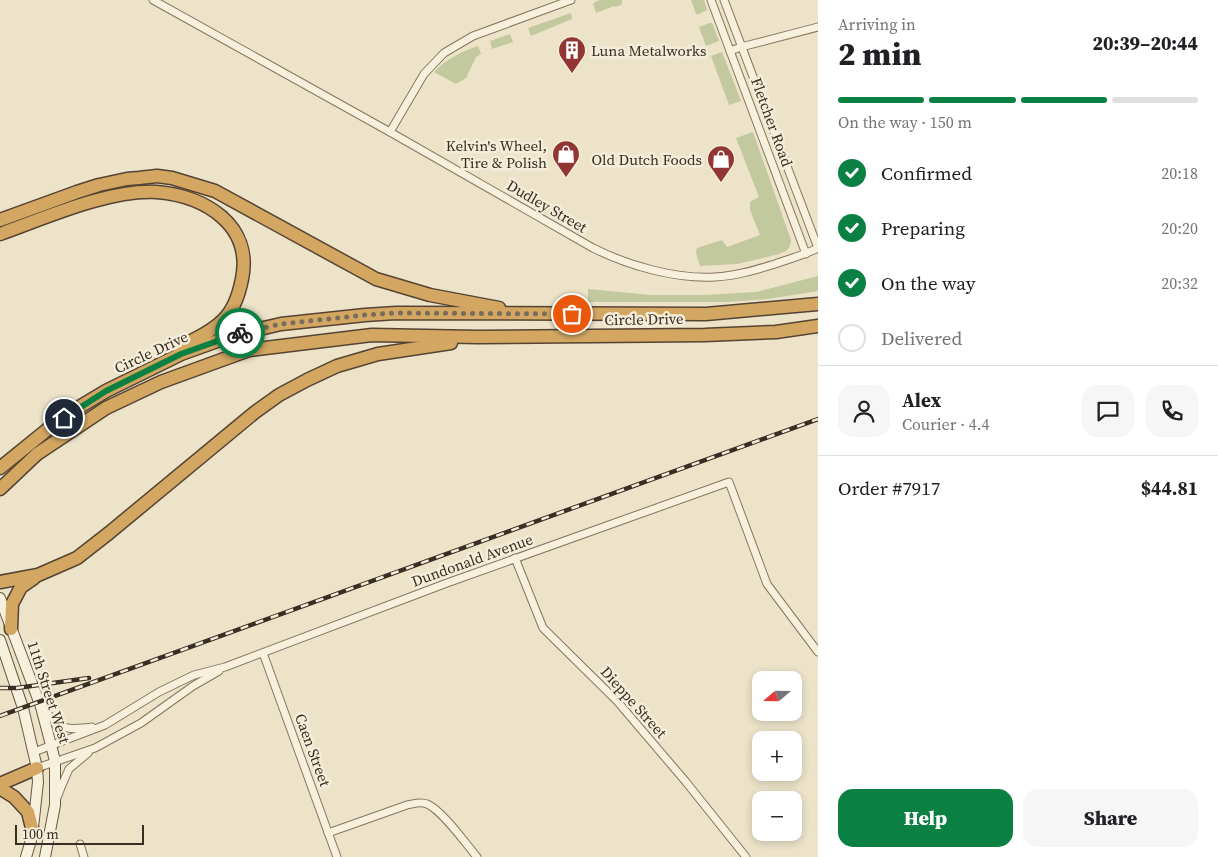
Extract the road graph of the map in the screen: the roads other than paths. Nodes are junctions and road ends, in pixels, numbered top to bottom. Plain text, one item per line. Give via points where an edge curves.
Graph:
1 (153, 0) edge
2 (571, 0) edge
3 (711, 0) edge
4 (724, 0) edge
5 (818, 27) edge
6 (741, 47) junction
7 (730, 51) junction
8 (390, 132) junction
9 (0, 220) edge
10 (0, 234) edge
11 (818, 248) edge
12 (806, 254) junction
13 (818, 304) edge
14 (534, 314) junction
15 (818, 326) edge
16 (478, 338) junction
17 (130, 379) junction
18 (0, 468) edge
19 (0, 489) edge
20 (516, 558) junction
21 (38, 575) junction
22 (0, 582) edge
23 (0, 598) edge
24 (11, 629) junction
25 (0, 640) edge
26 (818, 652) edge
27 (263, 653) junction
28 (225, 667) junction
29 (41, 707) junction
30 (105, 725) junction
31 (52, 745) junction
32 (94, 748) junction
33 (34, 752) junction
34 (54, 761) junction
35 (37, 768) junction
36 (0, 784) edge
37 (0, 788) edge
38 (55, 805) junction
39 (33, 832) junction
40 (328, 833) junction
41 (80, 844) dead end
42 (26, 857) edge
43 (45, 857) edge
44 (84, 857) edge
45 (337, 857) edge
46 (477, 857) edge
47 (746, 857) edge

1 - 8 street, Dudley Street
2 - 8 street via 473,36 444,53 424,74
3 - 7 street, Fletcher Road
4 - 6 street, Fletcher Road
5 - 6 street
6 - 7 street
6 - 11 street, Fletcher Road
7 - 12 street, Fletcher Road
8 - 12 street, Dudley Street via 593,248 641,267 715,277 752,271
9 - 14 highway via 99,185 157,176 172,178 214,191 376,278 430,295
10 - 17 highway via 68,209 139,192 172,194 194,200 232,227 244,253 244,267 237,300 224,320
11 - 12 street, Dudley Street
13 - 14 highway, Circle Drive via 706,314
14 - 17 highway, Circle Drive via 396,313 281,324 234,335 181,354
15 - 16 highway, Circle Drive via 713,335
16 - 19 highway, Circle Drive via 372,335 249,350 161,382 106,408 37,454
16 - 21 highway via 378,354 337,366 279,395 91,548 77,558
17 - 18 highway, Circle Drive via 81,406
20 - 26 street, Dundonald Avenue via 729,482 768,584
20 - 27 street, Dundonald Avenue
20 - 47 street, Dieppe Street via 543,628 617,701
21 - 22 highway
21 - 24 highway via 21,587 12,604
23 - 24 main road, 11th Street West
24 - 29 main road, 11th Street West
25 - 33 main road, 11th Street West
27 - 28 street, Dundonald Avenue
27 - 40 street, Caen Street
28 - 30 street, Dundonald Avenue via 194,674
28 - 32 street, Dundonald Avenue via 141,723
29 - 30 street, Dundonald Avenue via 65,728
29 - 31 main road, 11th Street West
30 - 31 street, Dundonald Avenue
31 - 33 street, Dundonald Avenue
31 - 34 main road, 11th Street West
32 - 34 street, Dundonald Avenue
32 - 38 street, Dundonald Avenue via 69,769
33 - 35 main road, 11th Street West
34 - 35 street, Dundonald Avenue
34 - 38 main road, 11th Street West
35 - 36 highway
35 - 39 main road, 11th Street West
37 - 39 highway via 28,812
38 - 43 main road, 11th Street West
39 - 42 main road, 11th Street West
40 - 45 street, Caen Street
40 - 46 street via 407,805 426,803 441,815
41 - 44 street

